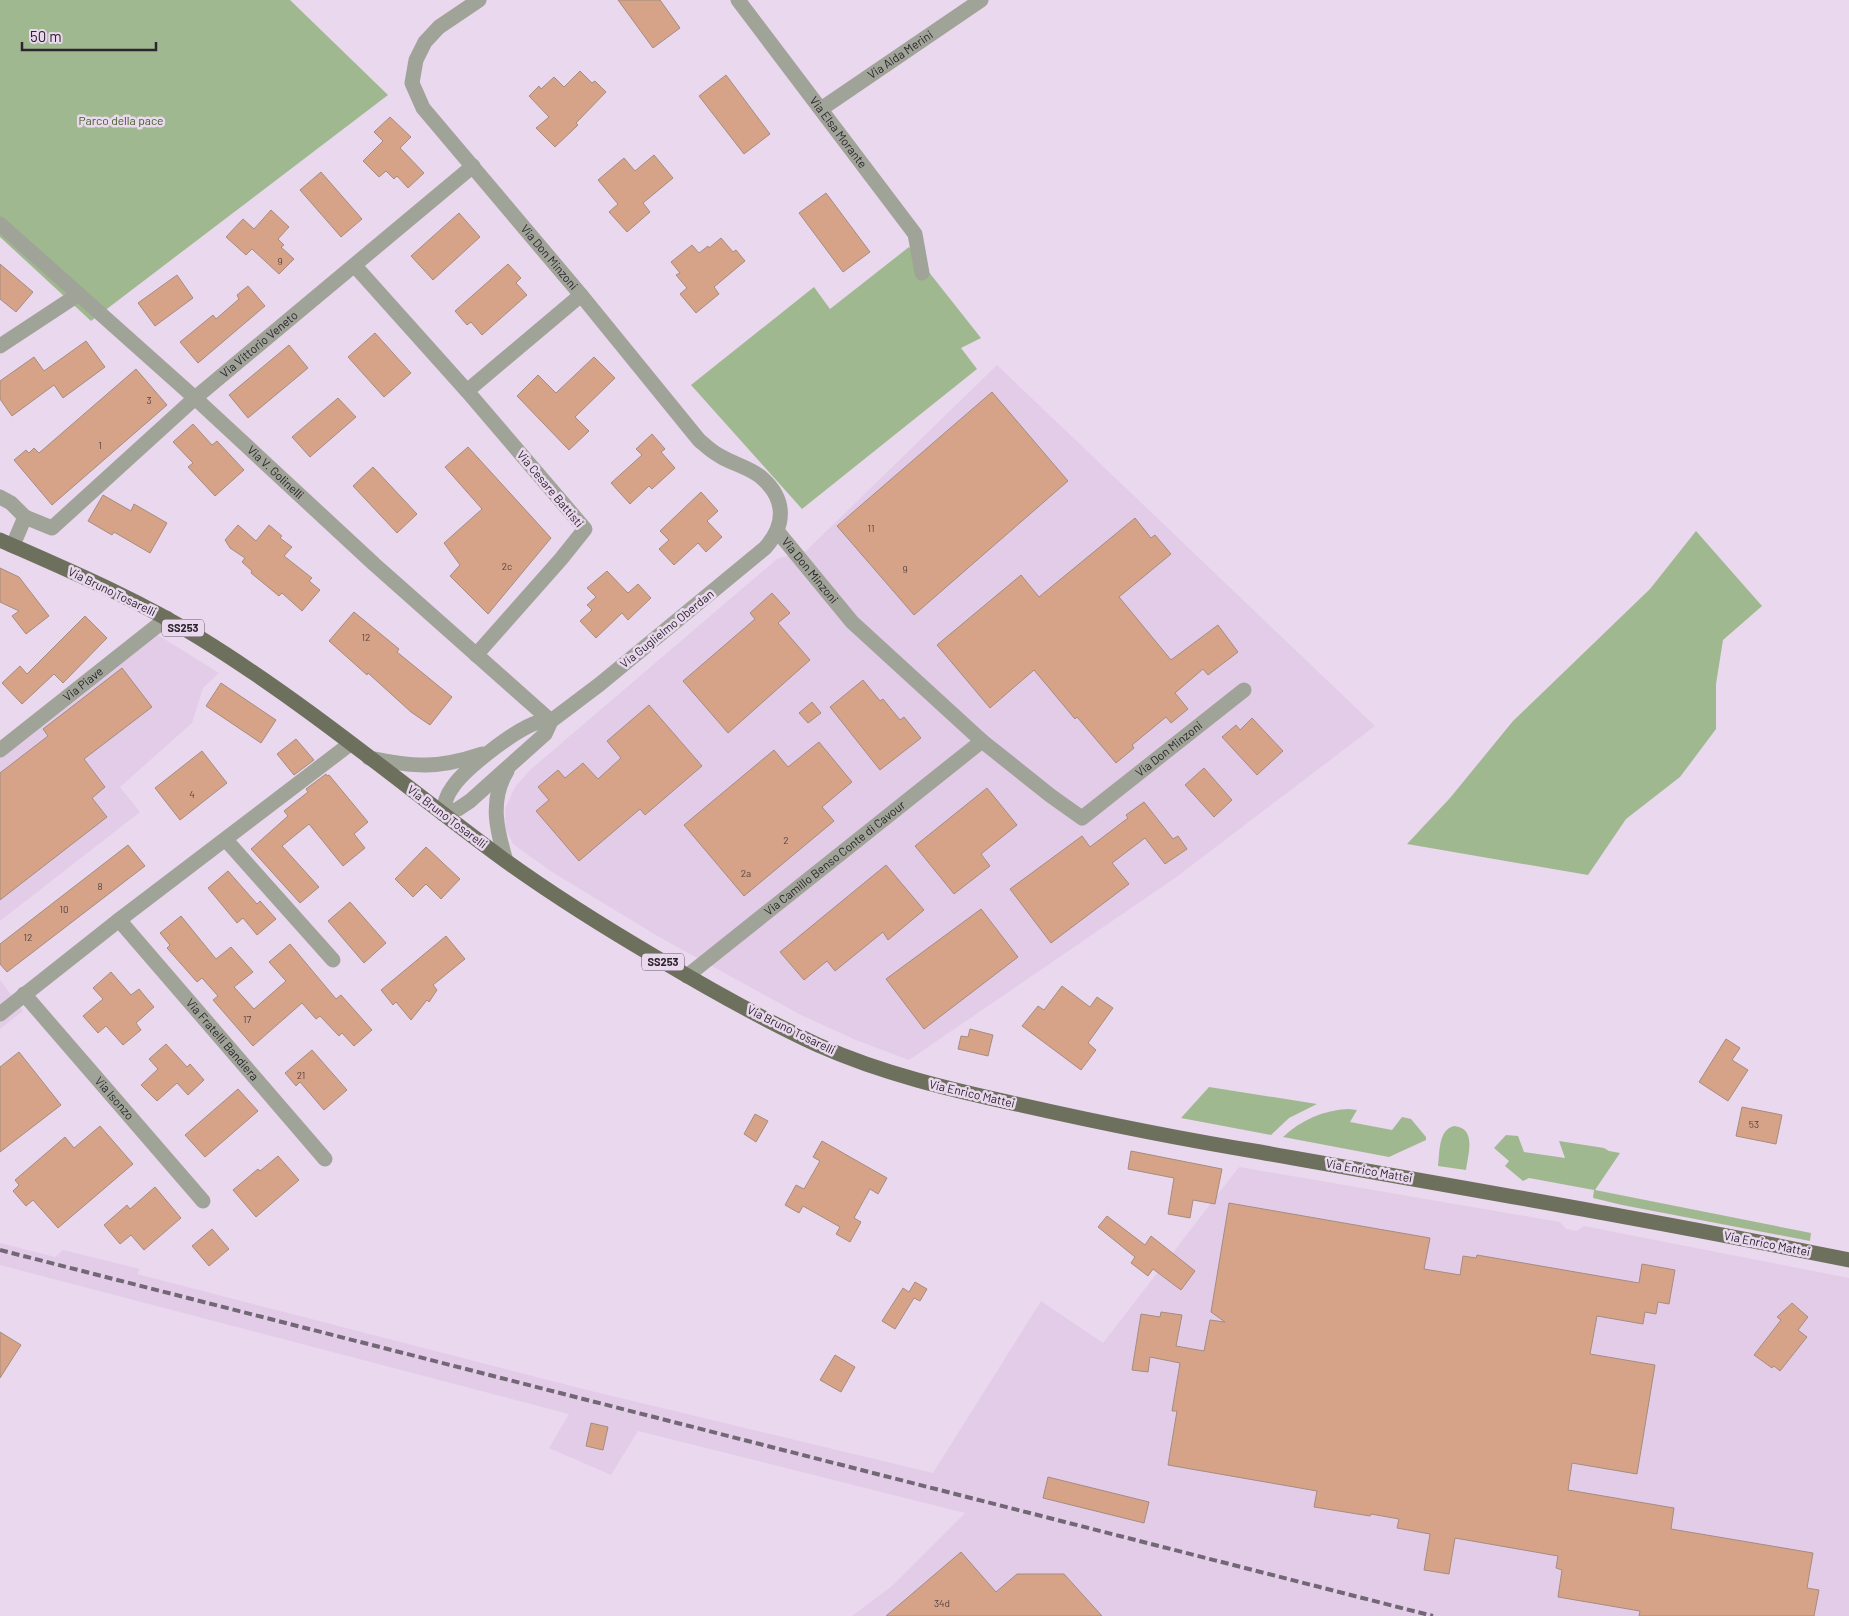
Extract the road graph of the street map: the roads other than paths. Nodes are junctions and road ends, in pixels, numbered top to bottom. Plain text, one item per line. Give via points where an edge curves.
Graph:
1 (479, 0) edge
2 (738, 0) edge
3 (981, 0) edge
4 (821, 109) junction
5 (473, 166) junction
6 (0, 224) edge
7 (355, 266) junction
8 (922, 273) dead end
9 (78, 294) junction
10 (581, 295) junction
11 (0, 346) edge
12 (467, 391) junction
13 (195, 398) junction
14 (0, 497) edge
15 (25, 517) junction
16 (778, 532) junction
17 (6, 543) edge
18 (167, 618) junction
19 (476, 655) junction
20 (1244, 690) dead end
21 (551, 721) junction
22 (982, 742) junction
23 (350, 744) junction
24 (0, 750) edge
25 (491, 751) junction
26 (369, 758) junction
27 (509, 767) junction
28 (443, 814) junction
29 (226, 840) junction
30 (506, 861) junction
31 (119, 920) junction
32 (332, 960) dead end
33 (687, 976) junction
34 (24, 994) junction
35 (1, 1010) edge
36 (891, 1073) joint
37 (325, 1159) dead end
38 (203, 1201) dead end
39 (1849, 1260) edge

1 - 5 street, Via Don Minzoni via 439,27 425,42 416,60 412,83 423,108
2 - 4 street, Via Elsa Morante
3 - 4 street, Via Alda Merini
4 - 8 street, Via Elsa Morante via 915,234
5 - 7 street, Via Vittorio Veneto
5 - 10 street, Via Don Minzoni
6 - 9 street, Via V. Golinelli
7 - 12 street, Via Cesare Battisti
7 - 13 street, Via Vittorio Veneto
9 - 11 street
9 - 13 street, Via V. Golinelli
10 - 12 street
10 - 16 street, Via Don Minzoni via 699,440 721,457 761,476 774,491 780,508
12 - 19 street, Via Cesare Battisti via 585,529
13 - 15 street, Via Vittorio Veneto via 52,528
13 - 19 street, Via V. Golinelli
14 - 15 street
15 - 17 street, Via Bruno Tosarelli
16 - 21 street, Via Guglielmo Oberdan via 765,548
16 - 22 street, Via Don Minzoni via 852,622
17 - 18 main road, Via Bruno Tosarelli / SS253
18 - 23 main road, Via Bruno Tosarelli / SS253 via 257,675
18 - 24 street, Via Piave
19 - 21 street, Via V. Golinelli
20 - 22 street, Via Don Minzoni via 1082,818
21 - 25 street, Via Guglielmo Oberdan via 538,722
21 - 27 street, Via Guglielmo Oberdan via 545,734
22 - 33 street, Via Camillo Benso Conte di Cavour
23 - 26 main road, Via Bruno Tosarelli / SS253
23 - 29 street
25 - 26 street, Via Guglielmo Oberdan via 448,764 424,766
25 - 28 street, Via Guglielmo Oberdan via 451,788
26 - 28 main road, Via Bruno Tosarelli / SS253
27 - 28 street, Via Guglielmo Oberdan via 470,801
27 - 30 street, Via Guglielmo Oberdan via 498,792 496,810
28 - 30 main road, Via Bruno Tosarelli / SS253
29 - 31 street
29 - 32 street
30 - 33 main road, Via Bruno Tosarelli / SS253 via 565,902
31 - 34 street
31 - 37 street, Via Fratelli Bandiera
33 - 36 main road, Via Bruno Tosarelli / SS253 via 814,1043
34 - 35 street
34 - 38 street, Via Isonzo
36 - 39 main road, Via Enrico Mattei via 963,1093 1129,1129 1607,1212

